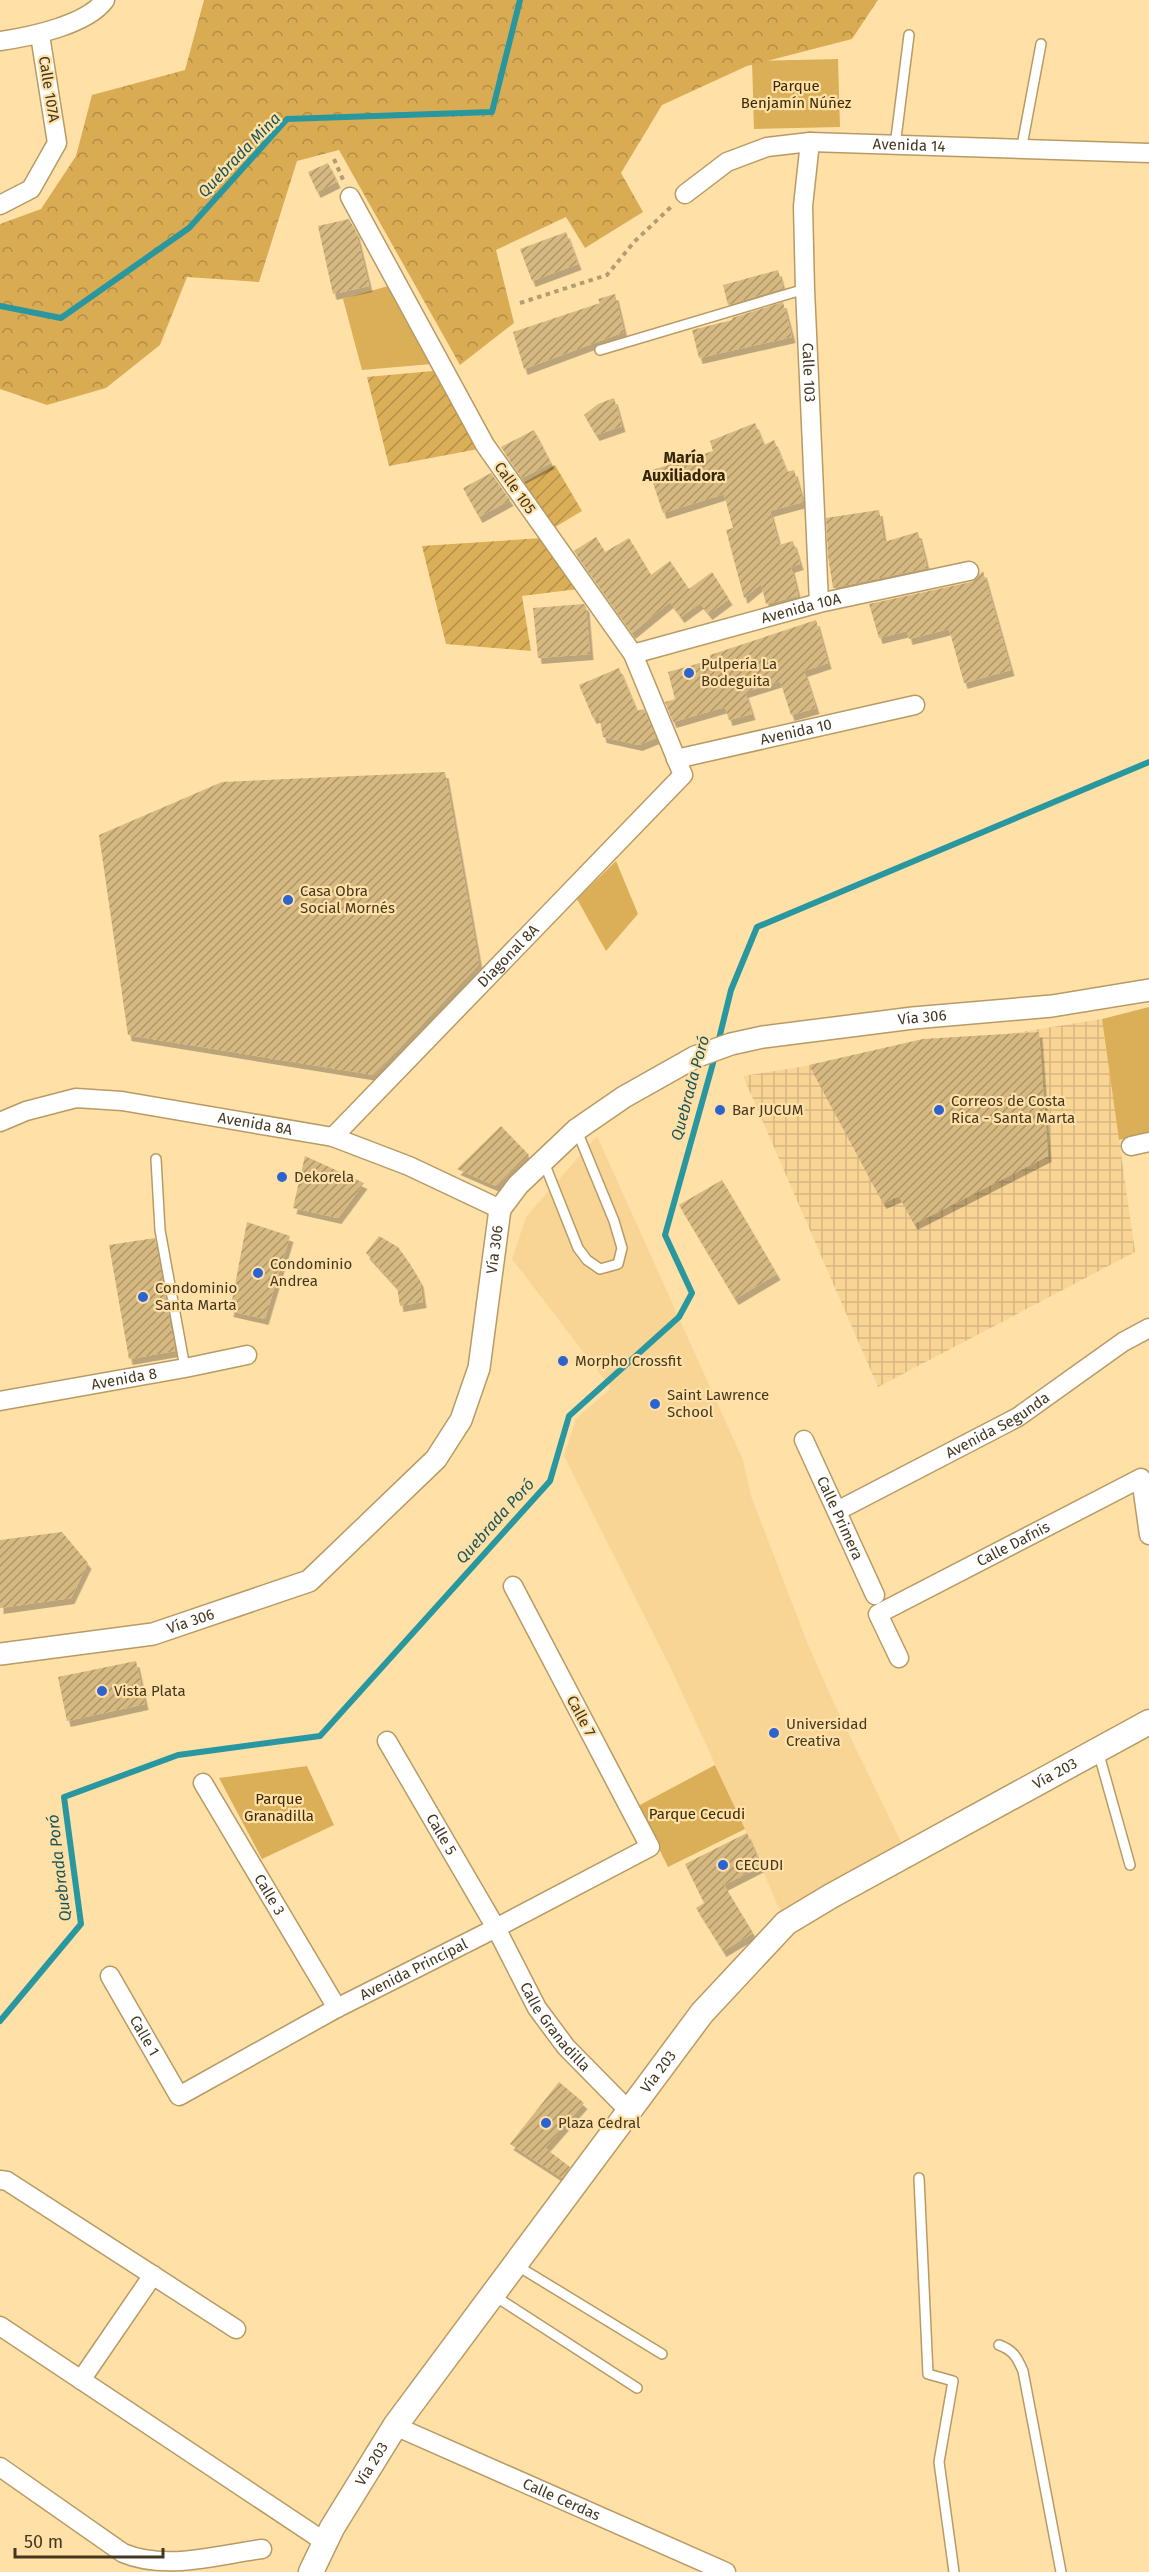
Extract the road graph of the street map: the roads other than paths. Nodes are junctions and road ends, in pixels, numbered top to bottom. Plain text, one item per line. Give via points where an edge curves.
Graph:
1 (105, 0) edge
2 (40, 35) junction
3 (909, 35) dead end
4 (0, 41) edge
5 (1041, 44) dead end
6 (810, 142) junction
7 (895, 146) junction
8 (1021, 151) junction
9 (1149, 153) edge
10 (685, 195) road end
11 (350, 197) road end
12 (0, 205) edge
13 (805, 289) junction
14 (600, 350) dead end
15 (969, 571) dead end
16 (819, 603) junction
17 (633, 654) junction
18 (915, 705) dead end
19 (679, 767) junction
20 (1149, 990) edge
21 (0, 1122) edge
22 (576, 1130) junction
23 (333, 1137) junction
24 (156, 1159) dead end
25 (543, 1160) junction
26 (500, 1209) junction
27 (1149, 1328) edge
28 (247, 1355) dead end
29 (185, 1368) junction
30 (0, 1401) edge
31 (804, 1440) dead end
32 (837, 1511) junction
33 (1149, 1535) edge
34 (513, 1586) dead end
35 (875, 1595) dead end
36 (0, 1654) edge
37 (899, 1658) dead end
38 (1149, 1722) edge
39 (387, 1741) dead end
40 (1098, 1751) junction
41 (203, 1783) dead end
42 (650, 1846) joint
43 (1130, 1865) dead end
44 (496, 1928) junction
45 (110, 1976) dead end
46 (336, 2008) junction
47 (179, 2096) joint
48 (630, 2112) junction
49 (919, 2178) dead end
50 (0, 2180) edge
51 (516, 2265) junction
52 (153, 2275) junction
53 (493, 2295) junction
54 (236, 2329) dead end
55 (2, 2331) edge
56 (999, 2344) dead end
57 (662, 2354) dead end
58 (81, 2380) junction
59 (637, 2388) dead end
60 (395, 2426) junction
61 (0, 2467) edge
62 (325, 2542) junction
63 (262, 2549) dead end
64 (311, 2572) edge
65 (726, 2572) edge
66 (954, 2572) edge
67 (1061, 2572) edge

1 - 2 street via 76,20
2 - 4 street
2 - 12 street, Calle 107A via 57,142 31,189
3 - 7 lane
5 - 8 lane
6 - 7 street, Avenida 14
6 - 10 street, Avenida 14 via 767,147 727,162
6 - 13 street, Calle 103 via 803,206
7 - 8 street, Avenida 14
8 - 9 street, Avenida 14
11 - 17 street, Calle 105 via 485,445
13 - 14 lane
13 - 16 street, Calle 103
15 - 16 street, Avenida 10A
16 - 17 street, Avenida 10A
17 - 19 street, Calle 105
18 - 19 street, Avenida 10
19 - 23 street, Diagonal 8A
20 - 22 street, Vía 306 via 1052,1006 913,1018 731,1044 695,1057 624,1097
21 - 23 street, Avenida 8A via 76,1098 122,1101
22 - 25 street, Vía 306
22 - 25 lane via 614,1221 622,1248 618,1264 600,1269 587,1260
23 - 26 street, Avenida 8A via 409,1166
24 - 29 lane via 160,1230
25 - 26 street, Vía 306
26 - 36 street, Vía 306 via 479,1368 461,1420 436,1459 309,1581 153,1634
27 - 32 street, Avenida Segunda via 1123,1342 1018,1417
28 - 29 street, Avenida 8
29 - 30 street, Avenida 8
31 - 32 street, Calle Primera
32 - 35 street, Calle Primera
33 - 37 street, Calle Dafnis via 1141,1478 878,1614
34 - 42 street, Calle 7
38 - 40 main road, Vía 203
39 - 44 street, Calle 5
40 - 43 lane
40 - 48 main road, Vía 203 via 786,1923 702,2013
41 - 46 street, Calle 3
42 - 44 street, Avenida Principal
44 - 46 street, Avenida Principal
44 - 48 street, Calle Granadilla via 537,2008 566,2047
45 - 47 street, Calle 1
46 - 47 street, Avenida Principal
48 - 51 main road, Vía 203
49 - 66 lane via 928,2374 953,2381 939,2462
50 - 52 street
51 - 53 main road, Vía 203
51 - 57 lane
52 - 54 street
52 - 58 street
53 - 59 lane
53 - 60 main road, Vía 203
55 - 58 street
56 - 67 lane via 1016,2355 1023,2371
58 - 62 street
60 - 62 main road, Vía 203
60 - 65 street, Calle Cerdas
61 - 63 street via 123,2553 139,2560 158,2563
62 - 64 main road, Vía 203

